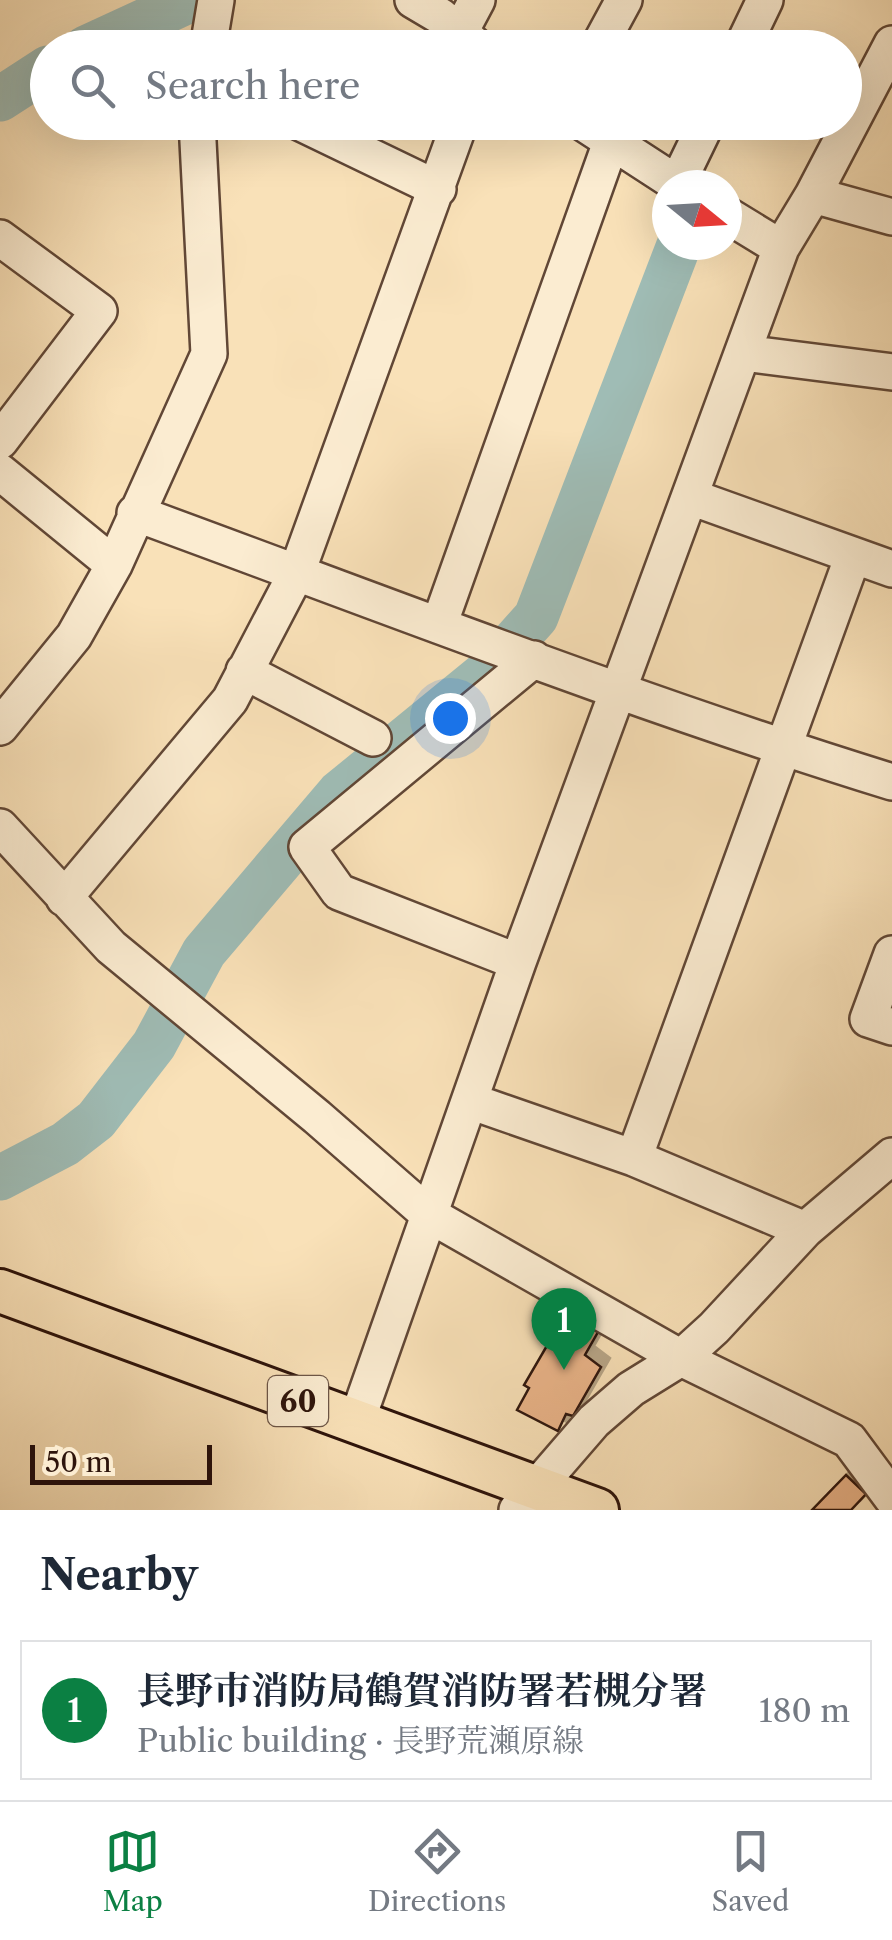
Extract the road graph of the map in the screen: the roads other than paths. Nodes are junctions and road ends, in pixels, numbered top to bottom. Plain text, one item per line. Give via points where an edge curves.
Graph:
1 (216, 0) edge
2 (413, 0) edge
3 (477, 0) edge
4 (624, 0) edge
5 (765, 0) edge
6 (211, 30) edge
7 (455, 30) edge
8 (471, 30) edge
9 (608, 30) edge
10 (751, 30) edge
11 (887, 64) edge
12 (862, 108) edge
13 (198, 140) edge
14 (336, 140) edge
15 (454, 140) edge
16 (594, 140) edge
17 (609, 140) edge
18 (699, 140) edge
19 (844, 140) edge
20 (656, 170) edge
21 (685, 170) edge
22 (438, 189) junction
23 (813, 195) junction
24 (892, 217) edge
25 (742, 223) edge
26 (0, 238) edge
27 (781, 248) junction
28 (743, 353) junction
29 (892, 372) edge
30 (0, 441) edge
31 (0, 472) edge
32 (691, 498) junction
33 (135, 514) junction
34 (853, 556) junction
35 (114, 565) junction
36 (892, 570) edge
37 (296, 572) junction
38 (439, 624) junction
39 (534, 659) junction
40 (244, 671) junction
41 (619, 690) junction
42 (0, 727) edge
43 (373, 738) dead end
44 (784, 748) junction
45 (892, 782) edge
46 (0, 827) edge
47 (64, 898) junction
48 (892, 954) edge
49 (518, 962) junction
50 (892, 1027) edge
51 (470, 1101) junction
52 (892, 1156) edge
53 (634, 1158) junction
54 (428, 1214) junction
55 (805, 1230) junction
56 (0, 1291) edge
57 (681, 1358) junction
58 (356, 1422) junction
59 (892, 1498) edge
60 (526, 1499) edge
61 (597, 1510) edge

1 - 6 street
2 - 7 street
3 - 8 street
4 - 9 street
5 - 10 street
11 - 12 street
13 - 33 street via 209,354
14 - 22 street
15 - 22 street
16 - 38 street
17 - 20 street
18 - 21 street
19 - 23 street
22 - 37 street
23 - 24 street
23 - 27 street
25 - 27 street
26 - 30 street via 98,311
27 - 28 street
28 - 29 street
28 - 32 street
31 - 35 street
32 - 34 street
32 - 41 street
33 - 35 street
33 - 37 street
34 - 36 street
34 - 44 street
35 - 42 street via 74,636
37 - 38 street
37 - 40 street
38 - 39 street
39 - 41 street
39 - 49 street via 307,847 339,892
40 - 43 street
40 - 47 street via 230,700
41 - 44 street
41 - 49 street
44 - 45 street
44 - 53 street
46 - 47 street
47 - 54 street via 111,947
48 - 50 street via 868,1019
49 - 51 street
51 - 53 street
51 - 54 street
52 - 55 street
53 - 55 street
54 - 57 street
54 - 58 street
55 - 57 street
56 - 58 main road, 60
57 - 59 street via 849,1440
57 - 60 street via 594,1421
58 - 60 main road, 60
60 - 61 main road, 60

